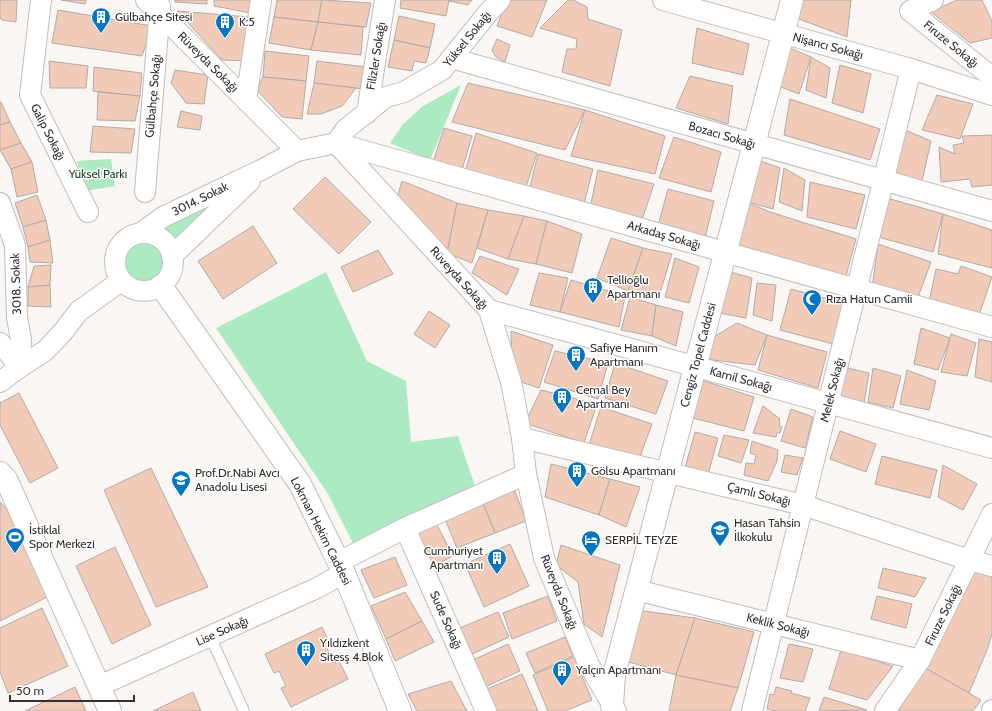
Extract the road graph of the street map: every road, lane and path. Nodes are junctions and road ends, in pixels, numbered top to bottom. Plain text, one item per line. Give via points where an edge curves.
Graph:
1 (41, 0) edge
2 (261, 0) edge
3 (385, 0) edge
4 (500, 0) edge
5 (662, 0) edge
6 (792, 0) edge
7 (933, 0) edge
8 (155, 5) edge
9 (783, 33) junction
10 (451, 58) junction
11 (911, 68) junction
12 (992, 77) edge
13 (992, 95) edge
14 (246, 100) junction
15 (367, 113) junction
16 (336, 142) junction
17 (754, 144) junction
18 (297, 151) junction
19 (262, 170) junction
20 (883, 180) junction
21 (145, 192) dead end
22 (0, 203) edge
23 (992, 211) edge
24 (88, 212) dead end
25 (141, 233) junction
26 (725, 252) junction
27 (172, 256) junction
28 (121, 281) junction
29 (161, 286) junction
30 (857, 289) junction
31 (489, 310) junction
32 (992, 327) edge
33 (0, 343) edge
34 (20, 367) junction
35 (695, 367) junction
36 (0, 382) edge
37 (828, 403) junction
38 (522, 438) junction
39 (992, 448) edge
40 (667, 472) junction
41 (0, 473) edge
42 (526, 474) junction
43 (803, 505) junction
44 (992, 514) edge
45 (405, 528) junction
46 (969, 560) junction
47 (992, 566) edge
48 (341, 568) junction
49 (636, 590) junction
50 (773, 624) junction
51 (210, 636) junction
52 (920, 660) junction
53 (99, 686) junction
54 (610, 709) edge
55 (110, 711) edge
56 (244, 711) edge
57 (400, 711) edge
58 (486, 711) edge
59 (752, 711) edge
60 (885, 711) edge

1 - 24 street, Galip Sokağı via 30,95
2 - 14 street
3 - 15 street, Filizler Sokağı
4 - 10 street, Yüksel Sokağı
5 - 9 street, Nişancı Sokağı
6 - 9 street, Cengiz Topel Caddesi
7 - 12 street, Firuze Sokağı via 910,11
8 - 14 street, Rüveyda Sokağı
8 - 21 street, Gülbahçe Sokağı
9 - 11 street, Nişancı Sokağı
9 - 17 street, Cengiz Topel Caddesi
10 - 15 street, Yüksel Sokağı via 442,70 404,92 386,97
10 - 17 street, Bozacı Sokağı
11 - 13 street, Nişancı Sokağı
11 - 20 street, Melek Sokağı
14 - 18 street, Rüveyda Sokağı
15 - 16 street, Yüksel Sokağı via 346,129
16 - 18 street
16 - 26 street, Arkadaş Sokağı
16 - 31 street, Rüveyda Sokağı
17 - 20 street, Bozacı Sokağı
17 - 26 street, Cengiz Topel Caddesi
18 - 19 street, 3014. Sokak
19 - 25 street, 3014. Sokak via 163,217
19 - 27 street, 3014. Sokak
20 - 23 street, Bozacı Sokağı
20 - 30 street, Melek Sokağı
22 - 34 street, 3018. Sokak via 15,245 17,317 21,340
25 - 27 street via 161,239
25 - 28 street via 126,239 116,252 115,269
26 - 30 street, Arkadaş Sokağı
26 - 35 street, Cengiz Topel Caddesi
27 - 29 street via 171,273
28 - 29 street via 138,291 146,292
28 - 34 street via 79,311 45,351
29 - 48 street, Lokman Hekim Caddesi via 300,484
30 - 32 street, Arkadaş Sokağı
30 - 37 street, Melek Sokağı
31 - 35 street, Kamil Sokağı
31 - 38 street, Rüveyda Sokağı via 511,382
33 - 34 street
34 - 36 street
35 - 37 street, Kamil Sokağı
35 - 40 street, Cengiz Topel Caddesi
37 - 39 street, Kamil Sokağı
37 - 43 street, Melek Sokağı
38 - 40 street, Çamlı Sokağı
38 - 42 street, Rüveyda Sokağı
40 - 43 street, Çamlı Sokağı
40 - 49 street, Cengiz Topel Caddesi
41 - 53 street via 6,479
42 - 45 street
42 - 54 street, Rüveyda Sokağı via 544,558
43 - 46 street, Çamlı Sokağı
43 - 50 street, Melek Sokağı
44 - 46 street, Firuze Sokağı
45 - 48 street
45 - 58 street, Sude Sokağı
46 - 47 street, Çamlı Sokağı
46 - 52 street, Firuze Sokağı
48 - 51 street, Lise Sokağı via 317,588
48 - 57 street, Lokman Hekim Caddesi
49 - 50 street, Keklik Sokağı
49 - 54 street, Cengiz Topel Caddesi via 614,675
50 - 52 street, Keklik Sokağı
50 - 59 street, Melek Sokağı
51 - 53 street, Lise Sokağı
51 - 56 lane
52 - 60 street, Firuze Sokağı
53 - 55 street

